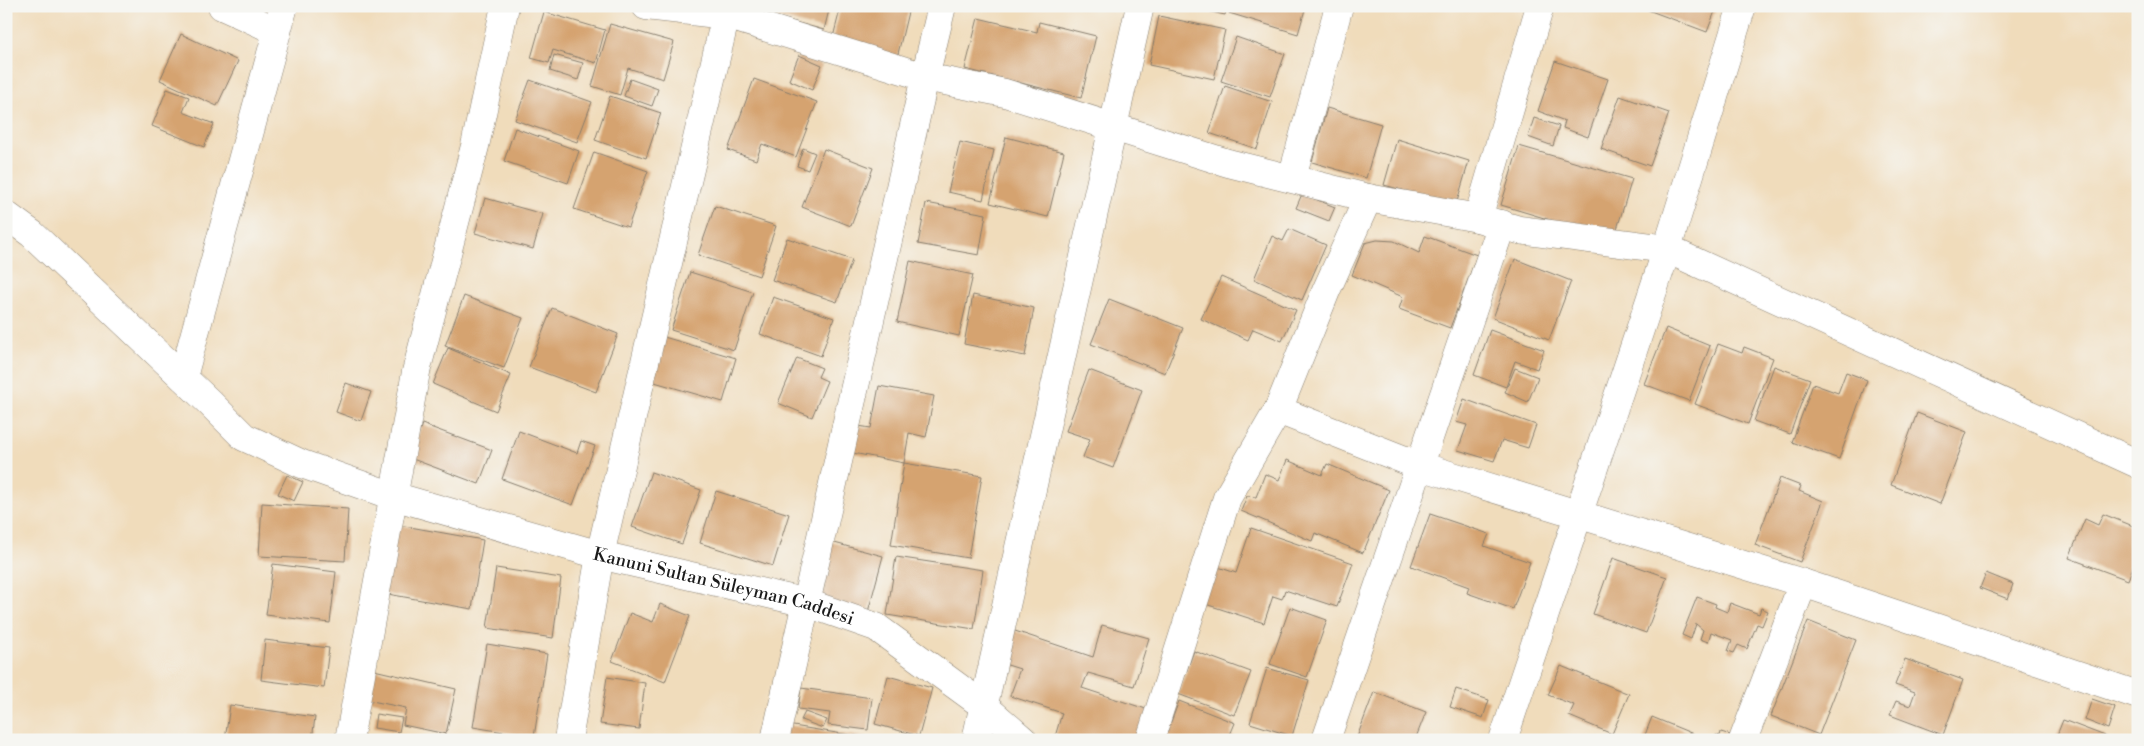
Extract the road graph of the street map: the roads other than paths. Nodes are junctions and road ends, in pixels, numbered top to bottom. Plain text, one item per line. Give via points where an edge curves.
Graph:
1 (222, 6) edge
2 (505, 6) edge
3 (646, 6) edge
4 (942, 6) edge
5 (1140, 6) edge
6 (1339, 6) edge
7 (1540, 6) edge
8 (1742, 6) edge
9 (727, 11) edge
10 (280, 18) edge
11 (925, 77) junction
12 (1113, 126) junction
13 (1292, 178) junction
14 (1368, 198) junction
15 (6, 215) edge
16 (1490, 221) junction
17 (1667, 249) junction
18 (183, 377) junction
19 (1278, 410) junction
20 (2138, 464) edge
21 (1420, 466) junction
22 (393, 496) junction
23 (1579, 515) junction
24 (600, 555) junction
25 (1803, 583) junction
26 (807, 603) junction
27 (2138, 695) edge
28 (984, 706) junction
29 (349, 740) edge
30 (568, 740) edge
31 (775, 740) edge
32 (976, 740) edge
33 (1023, 740) edge
34 (1150, 740) edge
35 (1326, 740) edge
36 (1503, 740) edge
37 (1743, 740) edge

1 - 10 street
2 - 22 street via 475,146 416,372
3 - 9 street
4 - 11 street
5 - 12 street
6 - 13 street
7 - 16 street
8 - 17 street
9 - 11 street
9 - 24 street
10 - 18 street
11 - 12 street via 1006,93
11 - 26 street
12 - 13 street via 1228,163
12 - 28 street
13 - 14 street
14 - 16 street
14 - 19 street
15 - 18 street, Kanuni Sultan Süleyman Caddesi via 32,234
16 - 17 street via 1519,230
16 - 21 street
17 - 20 street
17 - 23 street
18 - 22 street, Kanuni Sultan Süleyman Caddesi via 244,437 302,464
19 - 21 street
19 - 34 street via 1227,498
21 - 23 street
21 - 35 street
22 - 24 street, Kanuni Sultan Süleyman Caddesi
22 - 29 street
23 - 25 street
23 - 36 street
24 - 26 street, Kanuni Sultan Süleyman Caddesi
24 - 30 street
25 - 27 street
25 - 37 street
26 - 28 street, Kanuni Sultan Süleyman Caddesi via 876,627
26 - 31 street
28 - 32 street
28 - 33 street, Kanuni Sultan Süleyman Caddesi

